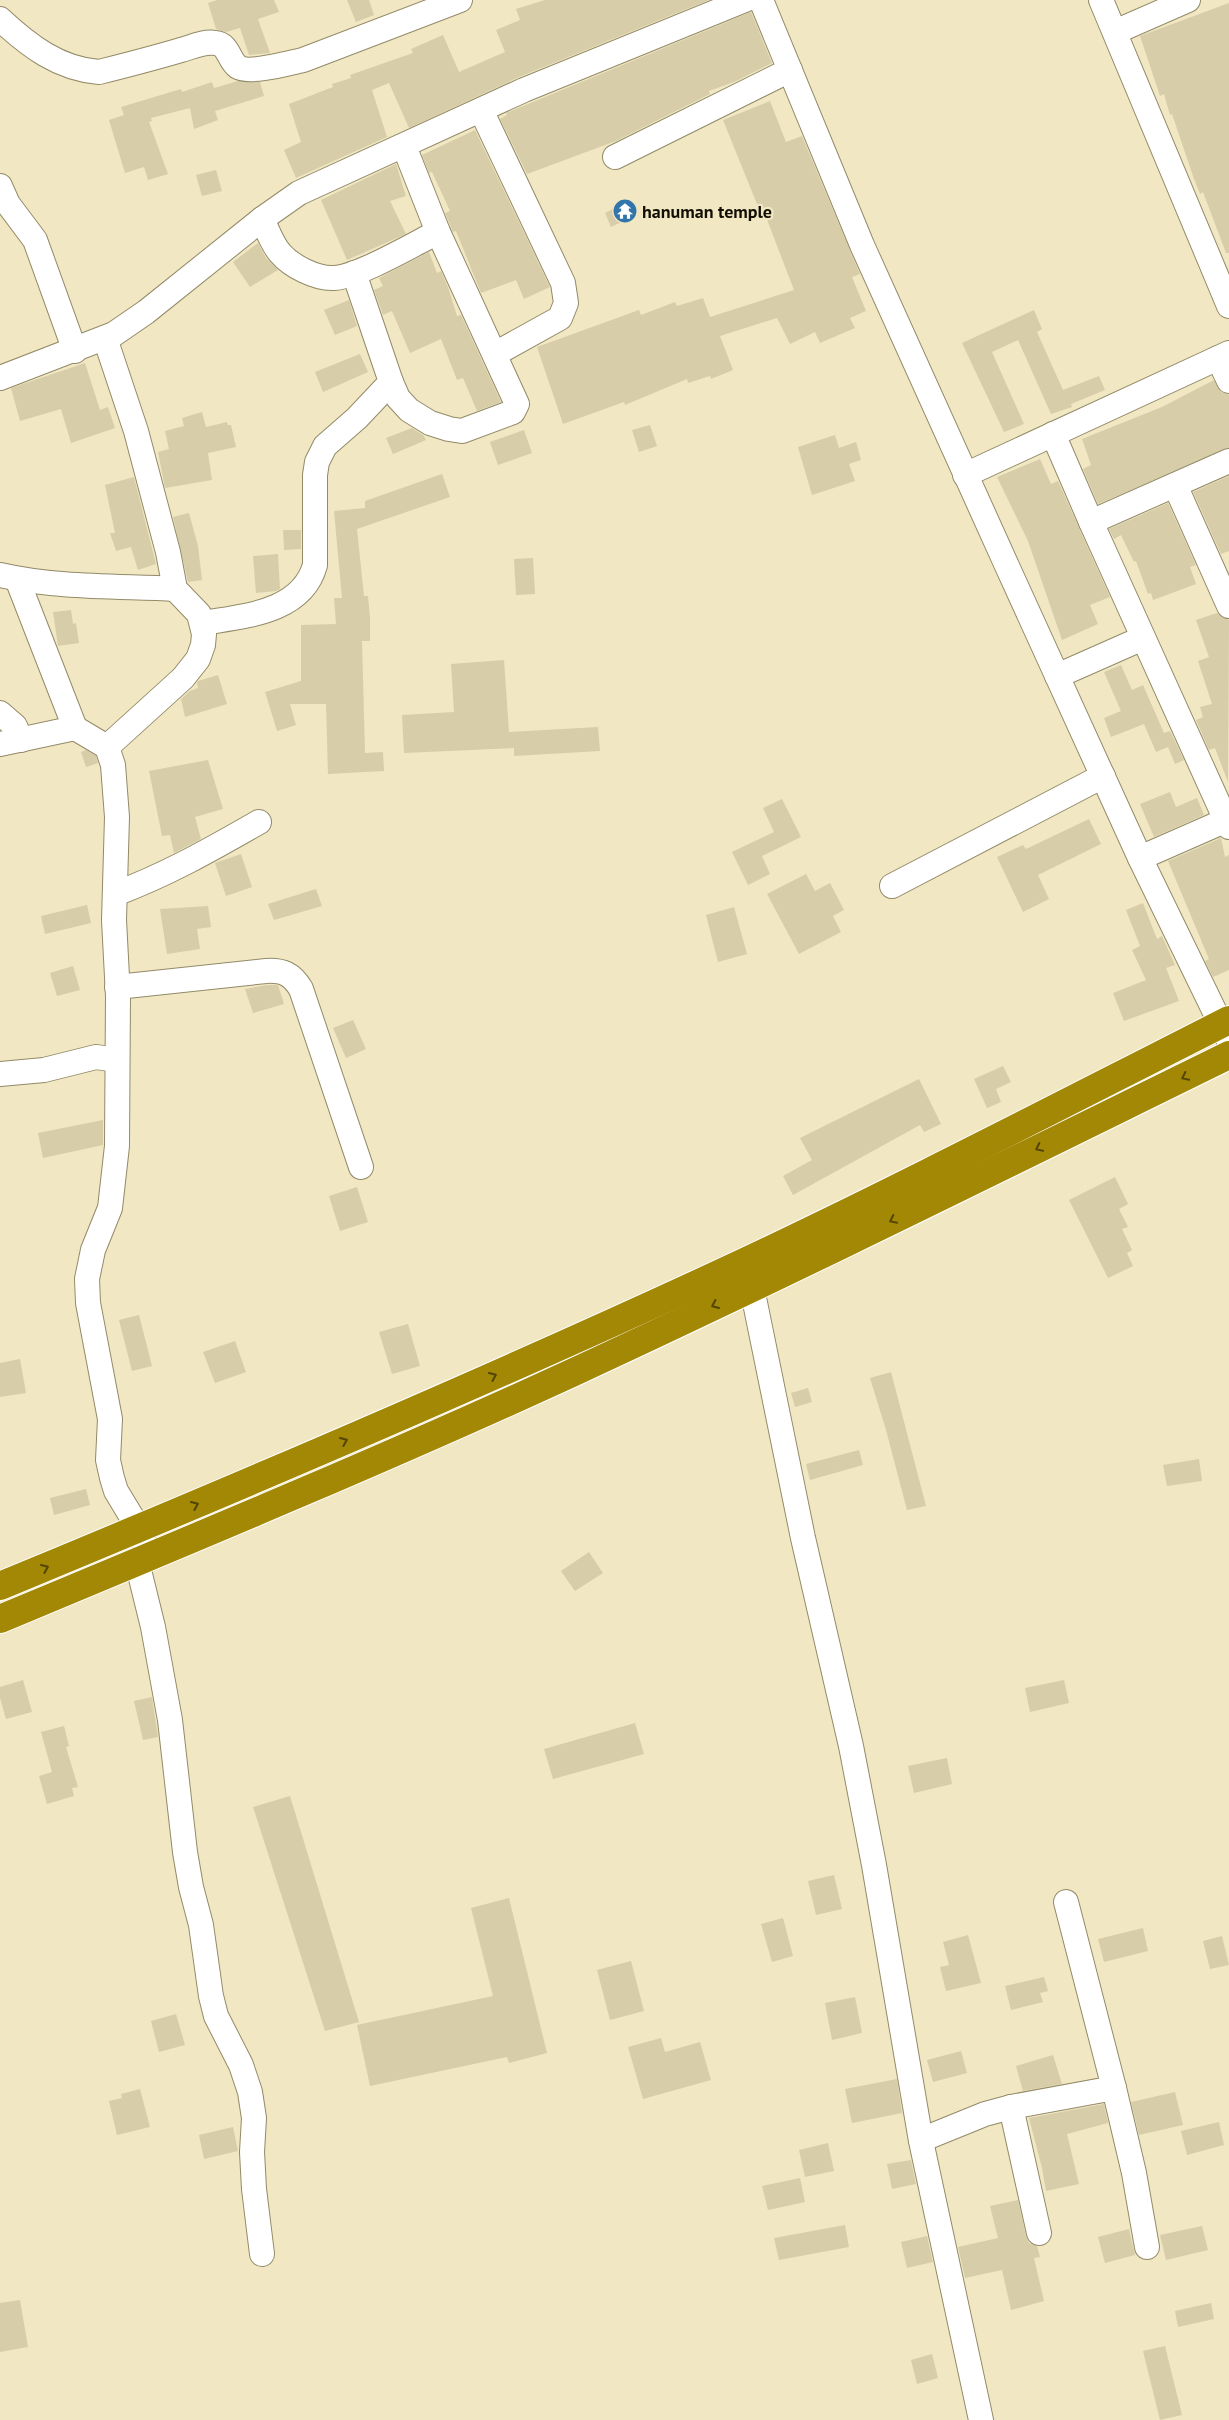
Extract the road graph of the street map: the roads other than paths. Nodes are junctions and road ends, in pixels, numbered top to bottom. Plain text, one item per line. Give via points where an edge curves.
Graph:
1 (460, 0) edge
2 (745, 0) edge
3 (761, 0) edge
4 (1101, 0) edge
5 (1188, 0) edge
6 (0, 20) edge
7 (1115, 32) junction
8 (790, 70) junction
9 (480, 110) junction
10 (404, 146) junction
11 (614, 157) dead end
12 (0, 186) edge
13 (262, 219) junction
14 (438, 232) junction
15 (1222, 272) edge
16 (354, 273) junction
17 (1229, 306) edge
18 (105, 338) junction
19 (75, 351) junction
20 (495, 354) junction
21 (1224, 355) edge
22 (0, 378) edge
23 (1229, 381) edge
24 (391, 382) junction
25 (1053, 434) junction
26 (1229, 461) edge
27 (965, 474) junction
28 (1175, 485) junction
29 (1091, 522) junction
30 (9, 577) edge
31 (175, 589) junction
32 (1229, 606) edge
33 (202, 623) junction
34 (1143, 638) junction
35 (1057, 676) junction
36 (0, 713) edge
37 (75, 728) junction
38 (11, 742) edge
39 (107, 747) junction
40 (1103, 776) junction
41 (259, 822) dead end
42 (1228, 822) edge
43 (1140, 858) junction
44 (892, 886) dead end
45 (115, 894) junction
46 (118, 987) junction
47 (1226, 1029) edge
48 (1229, 1055) edge
49 (117, 1060) junction
50 (0, 1074) edge
51 (361, 1167) dead end
52 (752, 1288) junction
53 (138, 1529) junction
54 (143, 1559) junction
55 (0, 1586) edge
56 (0, 1619) edge
57 (1066, 1902) dead end
58 (1114, 2088) junction
59 (1010, 2107) junction
60 (921, 2140) junction
61 (1039, 2233) dead end
62 (1147, 2247) dead end
63 (262, 2254) dead end
64 (981, 2420) edge

1 - 6 street via 303,60 240,69 227,50 215,42 99,72 85,71 48,57
2 - 9 street
3 - 8 street
4 - 7 street
5 - 7 street
7 - 15 street
8 - 11 street
8 - 27 street via 862,245
9 - 10 street
9 - 20 street via 566,295 560,318
10 - 13 street via 299,193
10 - 14 street
12 - 19 street via 8,204 35,240
13 - 16 street via 279,252 288,261 307,272 333,278
13 - 18 street via 146,312
14 - 16 street
14 - 20 street
15 - 17 street
16 - 24 street
18 - 19 street
18 - 31 street via 136,431
19 - 22 street
20 - 24 street via 517,404 514,412 462,432 430,423 409,410 398,398
21 - 23 street
21 - 25 street
24 - 33 street via 325,446 317,462 312,577 284,604 267,611
25 - 27 street
25 - 29 street
26 - 28 street
27 - 35 street
28 - 29 street
28 - 32 street
29 - 34 street
30 - 31 street
30 - 37 street
31 - 33 street via 194,608
33 - 39 street via 203,645 198,659
34 - 35 street
34 - 42 street
35 - 40 street
36 - 38 street via 15,726
37 - 38 street
37 - 39 street
39 - 45 street via 113,765 117,817
40 - 43 street
40 - 44 street
41 - 45 street via 150,881
42 - 43 street
43 - 47 street
45 - 46 street
46 - 49 street
46 - 51 street via 279,970 291,976 301,989
53 -> 47 highway via 537,1357 739,1264
48 -> 52 highway
49 - 50 street via 96,1057 44,1070
49 - 53 street via 114,1187 110,1208 90,1256 88,1303 110,1419 108,1460 116,1491
52 -> 54 highway via 438,1433
52 - 60 street via 874,1865
53 - 54 street
55 -> 53 highway
54 - 56 highway
54 - 63 street via 170,1720 185,1852 201,1925 211,1996 216,2016 241,2065 250,2092 254,2118 254,2189
57 - 58 street
58 - 59 street
58 - 62 street
59 - 60 street
59 - 61 street
60 - 64 street

